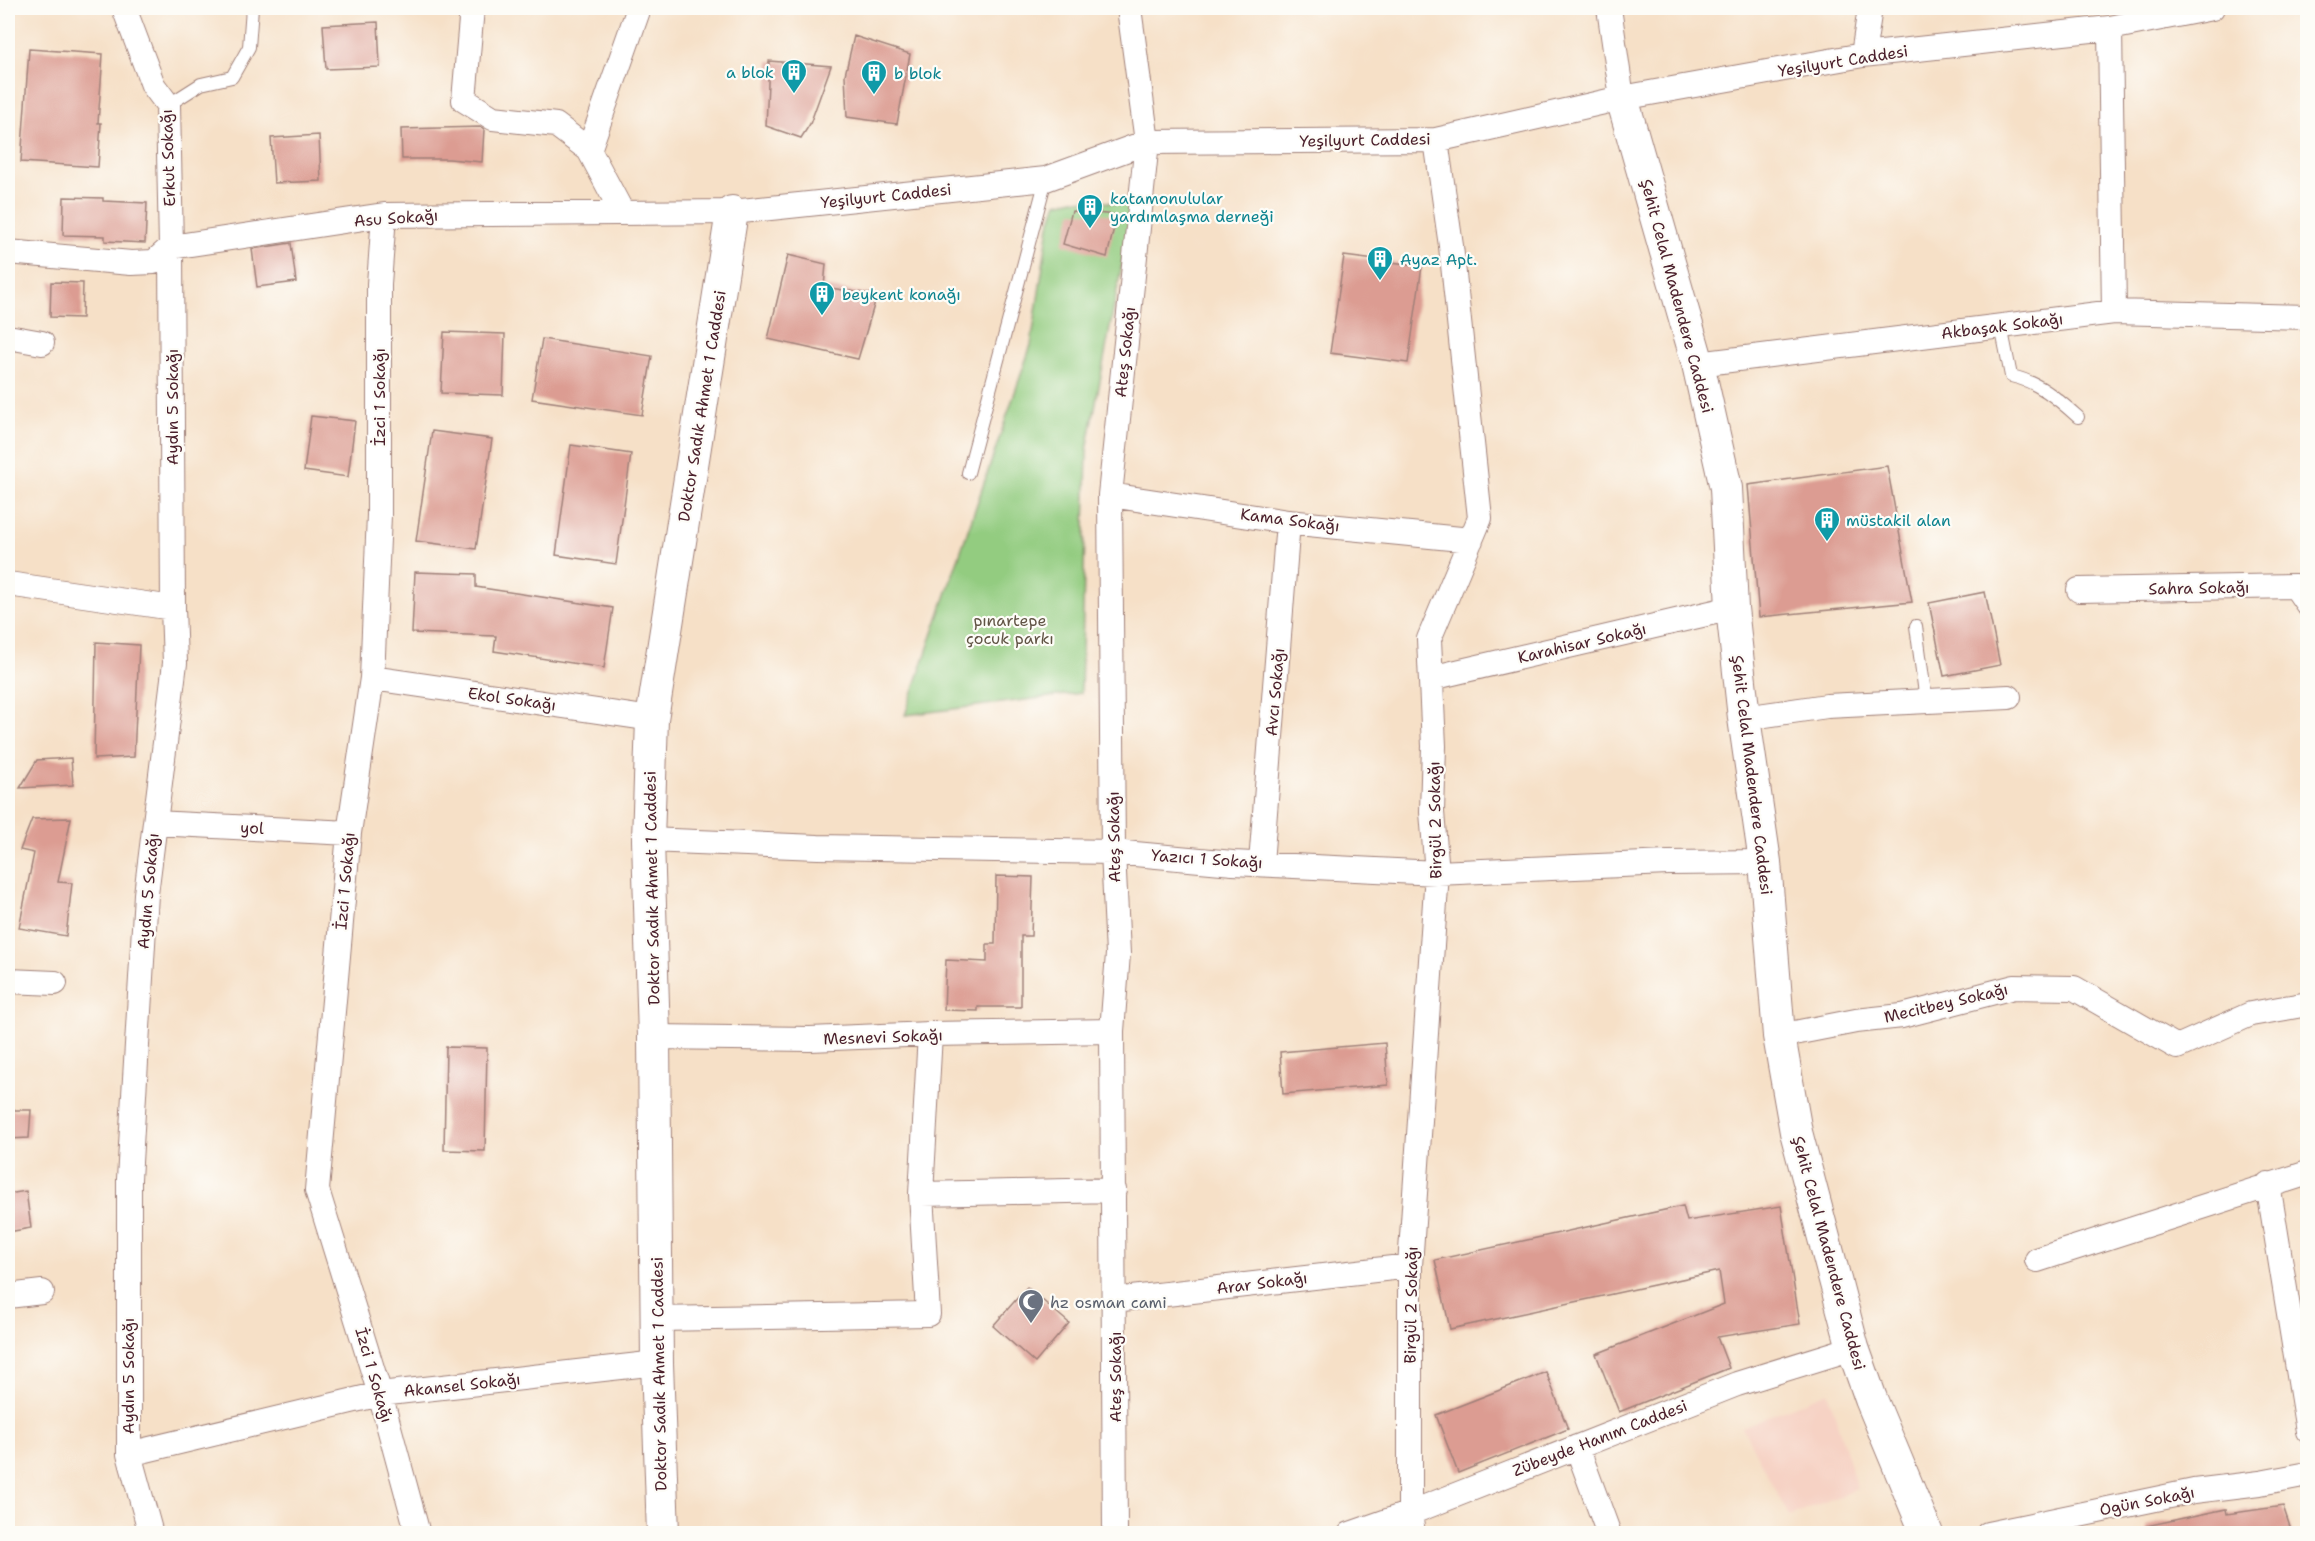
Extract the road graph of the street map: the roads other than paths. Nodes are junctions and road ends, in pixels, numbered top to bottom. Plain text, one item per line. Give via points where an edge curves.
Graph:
1 (124, 8) edge
2 (252, 8) edge
3 (472, 8) edge
4 (639, 8) edge
5 (1130, 8) edge
6 (1608, 8) edge
7 (1870, 8) edge
8 (2212, 8) edge
9 (2110, 28) junction
10 (1863, 55) junction
11 (1622, 98) junction
12 (168, 105) junction
13 (1436, 140) junction
14 (1147, 142) junction
15 (589, 150) junction
16 (1046, 179) junction
17 (622, 212) junction
18 (732, 212) junction
19 (384, 215) junction
20 (171, 247) junction
21 (8, 252) edge
22 (2114, 312) junction
23 (2307, 317) edge
24 (2001, 326) junction
25 (8, 337) edge
26 (42, 343) dead end
27 (1698, 364) junction
28 (2078, 417) dead end
29 (968, 473) dead end
30 (1110, 495) junction
31 (1288, 522) junction
32 (1471, 540) junction
33 (8, 584) edge
34 (2079, 590) dead end
35 (2307, 605) edge
36 (173, 608) junction
37 (1732, 608) junction
38 (1916, 626) dead end
39 (372, 678) junction
40 (1431, 678) junction
41 (2009, 696) dead end
42 (1926, 701) junction
43 (1744, 718) junction
44 (652, 719) junction
45 (154, 823) junction
46 (349, 833) junction
47 (648, 840) junction
48 (1113, 852) junction
49 (1765, 862) junction
50 (1261, 863) junction
51 (1437, 873) junction
52 (8, 981) edge
53 (55, 983) dead end
54 (2307, 1004) edge
55 (1112, 1031) junction
56 (930, 1034) junction
57 (1779, 1036) junction
58 (654, 1037) junction
59 (2307, 1173) edge
60 (2268, 1184) junction
61 (1114, 1190) junction
62 (921, 1194) junction
63 (2037, 1260) dead end
64 (1410, 1266) junction
65 (42, 1292) dead end
66 (8, 1296) edge
67 (1114, 1300) junction
68 (657, 1319) junction
69 (1853, 1348) junction
70 (657, 1363) junction
71 (380, 1394) junction
72 (2307, 1425) edge
73 (1577, 1447) junction
74 (129, 1454) junction
75 (2307, 1474) edge
76 (1411, 1523) edge
77 (152, 1533) edge
78 (418, 1533) edge
79 (663, 1533) edge
80 (1115, 1533) edge
81 (1350, 1533) edge
82 (1609, 1533) edge
83 (1927, 1533) edge
84 (1988, 1533) edge

1 - 12 street, Erkut Sokağı via 153,85
2 - 12 lane via 249,47 232,77 201,84
3 - 15 street via 464,100 493,118 556,125
4 - 15 street
5 - 14 street, Ateş Sokağı
6 - 11 street, Şehit Celal Madendere Caddesi
7 - 10 street
8 - 9 street, Yeşilyurt Caddesi
9 - 10 street, Yeşilyurt Caddesi
9 - 22 street
10 - 11 street, Yeşilyurt Caddesi
11 - 13 street, Yeşilyurt Caddesi
11 - 27 street, Şehit Celal Madendere Caddesi
12 - 20 street, Erkut Sokağı
13 - 14 street, Yeşilyurt Caddesi
13 - 32 street, Birgül 2 Sokağı via 1480,518
14 - 16 street, Yeşilyurt Caddesi
14 - 30 street, Ateş Sokağı
15 - 17 street
16 - 18 street, Yeşilyurt Caddesi
16 - 29 lane
17 - 18 street, Yeşilyurt Caddesi
17 - 19 street, Asu Sokağı
18 - 44 street, Doktor Sadık Ahmet 1 Caddesi
19 - 20 street, Asu Sokağı
19 - 39 street, İzci 1 Sokağı via 379,284 379,515
20 - 21 street via 154,262 131,263
20 - 36 street, Aydın 5 Sokağı
22 - 23 street, Akbaşak Sokağı
22 - 24 street, Akbaşak Sokağı
24 - 27 street, Akbaşak Sokağı
24 - 28 lane via 2011,376 2023,378 2055,396
25 - 26 street
27 - 37 street, Şehit Celal Madendere Caddesi via 1725,488
30 - 31 street, Kama Sokağı
30 - 48 street, Ateş Sokağı
31 - 32 street, Kama Sokağı
31 - 50 street, Avcı Sokağı
32 - 40 street, Birgül 2 Sokağı via 1430,639
33 - 36 street
34 - 35 street, Sahra Sokağı via 2295,586
36 - 45 street, Aydın 5 Sokağı via 176,663
37 - 40 street, Karahisar Sokağı
37 - 43 street, Şehit Celal Madendere Caddesi
38 - 42 lane
39 - 44 street, Ekol Sokağı
39 - 46 street, İzci 1 Sokağı
40 - 51 street, Birgül 2 Sokağı via 1432,812
41 - 42 street
42 - 43 street via 1827,706
43 - 49 street, Şehit Celal Madendere Caddesi
44 - 47 street, Doktor Sadık Ahmet 1 Caddesi
45 - 46 street, yol
45 - 74 street, Aydın 5 Sokağı via 146,894 129,1179
46 - 71 street, İzci 1 Sokağı via 317,1190
47 - 48 street, Yazıcı 1 Sokağı
47 - 58 street, Doktor Sadık Ahmet 1 Caddesi
48 - 50 street, Yazıcı 1 Sokağı
48 - 55 street, Ateş Sokağı via 1118,954
49 - 51 street, Yazıcı 1 Sokağı
49 - 57 street, Şehit Celal Madendere Caddesi
50 - 51 street, Yazıcı 1 Sokağı
51 - 64 street, Birgül 2 Sokağı
52 - 53 street
54 - 57 street, Mecitbey Sokağı via 2252,1014 2177,1047 2074,988 2014,987 1902,1016
55 - 56 street, Mesnevi Sokağı
55 - 61 street, Ateş Sokağı
56 - 58 street, Mesnevi Sokağı via 810,1040
56 - 62 street
57 - 69 street, Şehit Celal Madendere Caddesi via 1796,1132
58 - 68 street, Doktor Sadık Ahmet 1 Caddesi
59 - 60 street
60 - 63 street
60 - 72 street
61 - 62 street
61 - 67 street, Ateş Sokağı
62 - 68 street via 928,1314
64 - 67 street, Arar Sokağı
64 - 76 street, Birgül 2 Sokağı
65 - 66 street
67 - 80 street, Ateş Sokağı
68 - 70 street, Doktor Sadık Ahmet 1 Caddesi
69 - 73 street, Zübeyde Hanım Caddesi via 1737,1384
69 - 83 street, Şehit Celal Madendere Caddesi
70 - 71 street, Akansel Sokağı
70 - 79 street, Doktor Sadık Ahmet 1 Caddesi
71 - 74 street, Akansel Sokağı
71 - 78 street, İzci 1 Sokağı
73 - 76 street, Zübeyde Hanım Caddesi
73 - 82 street
74 - 77 street, Aydın 5 Sokağı
75 - 84 street, Ogün Sokağı via 2194,1491
76 - 81 street, Zübeyde Hanım Caddesi

